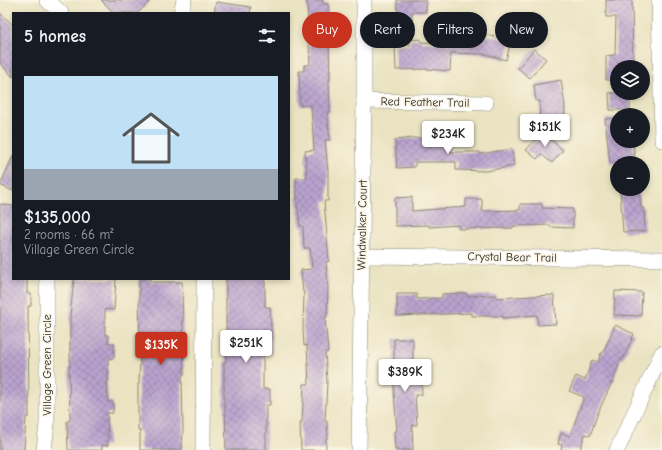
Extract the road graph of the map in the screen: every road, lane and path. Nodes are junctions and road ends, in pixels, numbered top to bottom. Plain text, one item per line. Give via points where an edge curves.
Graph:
1 (47, 0) edge
2 (184, 0) edge
3 (364, 0) edge
4 (660, 0) edge
5 (60, 12) edge
6 (181, 12) edge
7 (364, 101) junction
8 (486, 103) dead end
9 (662, 140) edge
10 (362, 256) junction
11 (662, 259) edge
12 (47, 280) edge
13 (204, 280) edge
14 (662, 353) edge
15 (44, 450) edge
16 (203, 450) edge
17 (359, 450) edge
18 (617, 450) edge

1 - 5 street
2 - 6 street
3 - 7 street, Windwalker Court
4 - 9 street
7 - 8 street, Red Feather Trail
7 - 10 street, Windwalker Court
10 - 11 street, Crystal Bear Trail
10 - 17 street, Windwalker Court
12 - 15 street, Village Green Circle via 47,424
13 - 16 street
14 - 18 street

